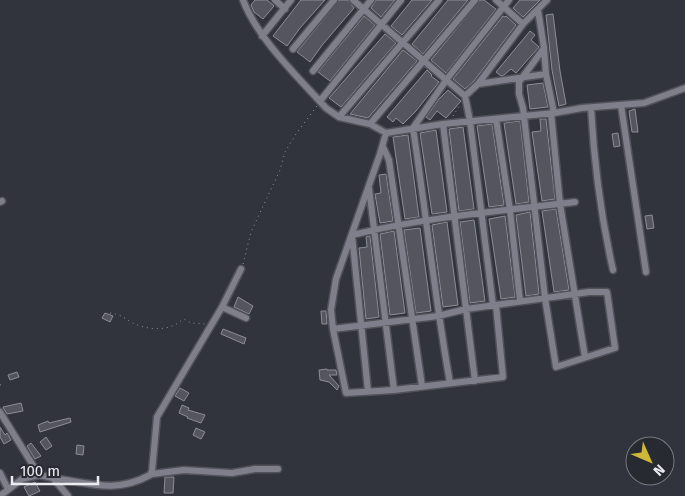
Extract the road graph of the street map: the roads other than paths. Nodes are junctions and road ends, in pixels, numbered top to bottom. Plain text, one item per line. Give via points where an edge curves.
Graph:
1 (243, 0) edge
2 (275, 0) edge
3 (291, 0) edge
4 (334, 0) edge
5 (353, 0) edge
6 (371, 0) edge
7 (401, 0) edge
8 (440, 0) edge
9 (475, 0) edge
10 (496, 0) edge
11 (509, 0) edge
12 (547, 0) edge
13 (503, 6) junction
14 (285, 9) junction
15 (364, 9) junction
16 (538, 10) junction
17 (381, 24) junction
18 (524, 24) junction
19 (262, 36) junction
20 (403, 43) junction
21 (544, 48) junction
22 (293, 49) dead end
23 (424, 60) junction
24 (313, 71) dead end
25 (546, 74) junction
26 (521, 77) junction
27 (447, 79) junction
28 (478, 84) junction
29 (685, 88) edge
30 (466, 96) junction
31 (320, 101) junction
32 (621, 105) junction
33 (591, 108) junction
34 (552, 113) junction
35 (524, 116) junction
36 (339, 117) junction
37 (496, 119) junction
38 (470, 121) junction
39 (370, 124) junction
40 (446, 124) junction
41 (413, 128) junction
42 (386, 133) junction
43 (383, 147) junction
44 (368, 186) junction
45 (575, 202) dead end
46 (560, 204) junction
47 (535, 207) junction
48 (510, 210) junction
49 (482, 213) junction
50 (455, 215) junction
51 (427, 220) junction
52 (398, 224) junction
53 (374, 230) junction
54 (352, 236) junction
55 (241, 270) road end
56 (612, 270) dead end
57 (646, 272) dead end
58 (574, 294) junction
59 (545, 298) junction
60 (520, 301) junction
61 (494, 305) junction
62 (222, 307) junction
63 (466, 309) junction
64 (438, 316) junction
65 (246, 318) dead end
66 (412, 319) junction
67 (384, 323) junction
68 (361, 326) junction
69 (333, 329) junction
70 (585, 357) junction
71 (475, 381) junction
72 (450, 383) junction
73 (422, 386) junction
74 (394, 390) junction
75 (368, 391) junction
76 (0, 412) edge
77 (278, 469) dead end
78 (0, 473) edge
79 (152, 474) junction
80 (39, 475) junction
81 (52, 478) junction
82 (8, 489) junction
83 (0, 496) edge
84 (68, 496) edge

1 - 19 street
2 - 14 street
3 - 14 street
4 - 22 street
5 - 15 street
6 - 15 street
7 - 17 street
8 - 20 street
9 - 23 street
10 - 13 street
11 - 13 street
12 - 16 street
13 - 18 street
13 - 27 street
14 - 19 street
15 - 17 street
15 - 24 street
16 - 18 street
16 - 21 street
17 - 20 street
17 - 31 street
18 - 28 street
19 - 31 street
20 - 23 street
20 - 36 street
21 - 25 street
21 - 26 street
23 - 27 street
23 - 39 street
25 - 26 street
25 - 34 street
26 - 28 street
26 - 35 street via 518,89
27 - 30 street
27 - 41 street
28 - 30 street
29 - 32 street via 644,103
30 - 38 street
31 - 36 street
32 - 33 street
32 - 57 street
33 - 34 street
33 - 56 street via 605,238
34 - 35 street
34 - 46 street
35 - 37 street
35 - 47 street
36 - 39 street
37 - 38 street
37 - 48 street
38 - 40 street
38 - 49 street
39 - 42 street
40 - 41 street
40 - 50 street
41 - 42 street
41 - 51 street
42 - 43 street
43 - 44 street
43 - 52 street via 388,158
44 - 53 street
44 - 54 street
45 - 46 street
46 - 47 street
46 - 58 street
47 - 48 street
47 - 59 street
48 - 49 street
48 - 60 street
49 - 50 street
49 - 61 street
50 - 51 street
50 - 63 street
51 - 52 street
51 - 64 street
52 - 53 street
52 - 66 street
53 - 54 street
53 - 67 street
54 - 68 street
54 - 69 street via 336,279 331,310
55 - 62 street
58 - 59 street
58 - 70 street
58 - 70 street via 607,292 615,348
59 - 60 street
59 - 70 street via 556,367
60 - 61 street
61 - 63 street
61 - 71 street via 503,377
62 - 65 street
62 - 79 street via 157,417
63 - 64 street
63 - 71 street
64 - 66 street
64 - 72 street
66 - 67 street
66 - 73 street
67 - 68 street
67 - 74 street
68 - 69 street
68 - 75 street
69 - 75 street via 346,393
71 - 72 street
72 - 73 street
73 - 74 street
74 - 75 street
76 - 80 street
77 - 79 street via 232,473 184,470
78 - 82 street
79 - 81 street via 110,487
80 - 81 street
80 - 82 street via 27,477
81 - 84 street
82 - 83 street

